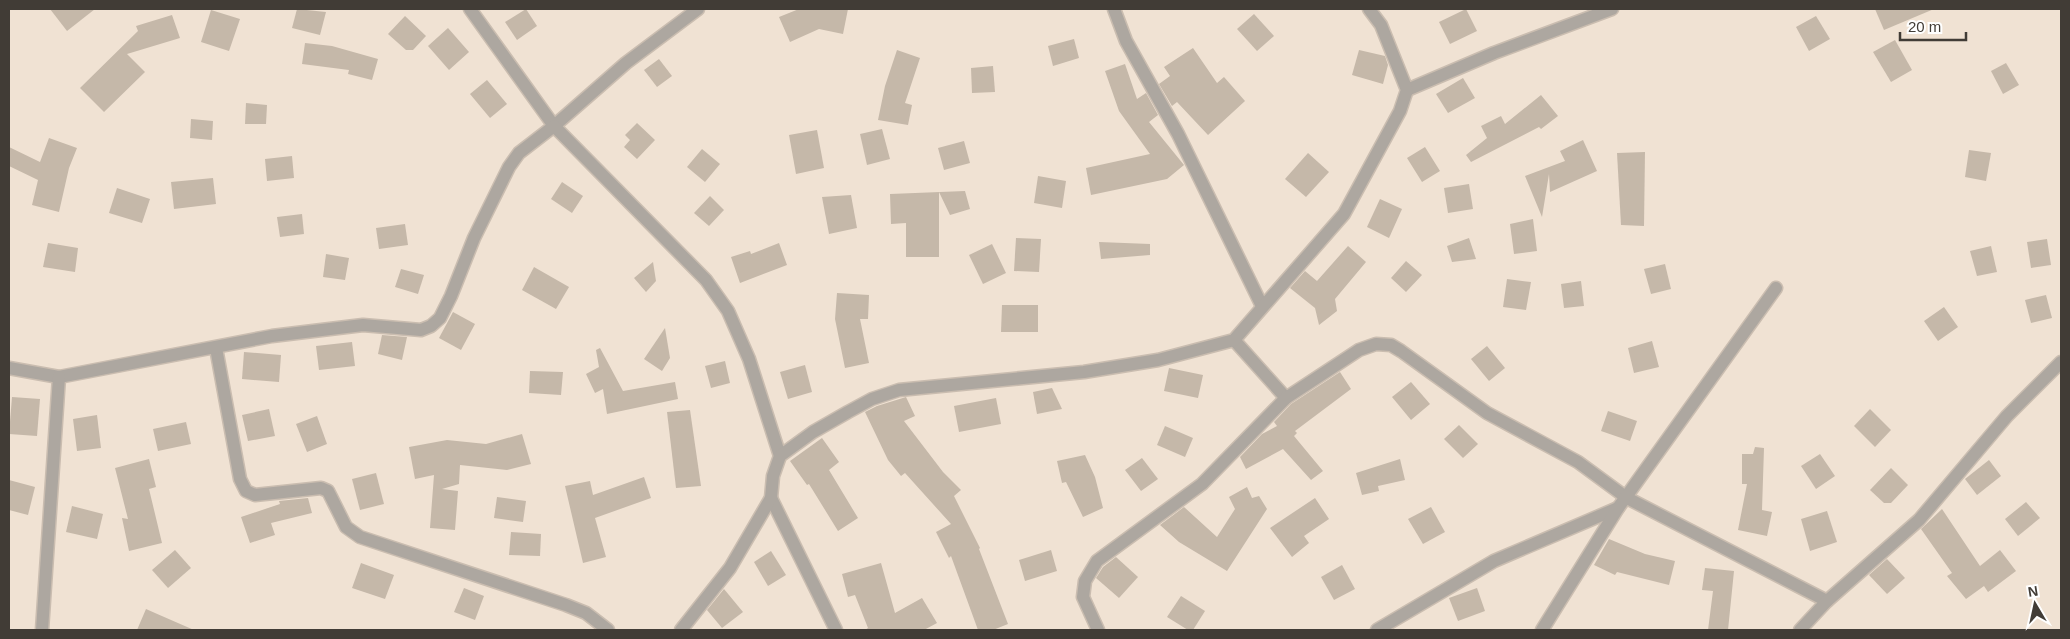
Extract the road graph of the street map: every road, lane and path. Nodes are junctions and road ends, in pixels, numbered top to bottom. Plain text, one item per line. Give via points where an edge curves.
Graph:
1 (470, 9) edge
2 (698, 9) edge
3 (1114, 9) edge
4 (1369, 9) edge
5 (1612, 9) edge
6 (1407, 90) junction
7 (554, 126) junction
8 (1776, 288) dead end
9 (1262, 306) junction
10 (1234, 340) junction
11 (216, 348) junction
12 (2061, 362) edge
13 (9, 368) edge
14 (59, 376) junction
15 (1286, 398) junction
16 (780, 456) junction
17 (771, 498) junction
18 (1627, 498) junction
19 (1618, 508) junction
20 (1827, 601) junction
21 (42, 630) edge
22 (608, 630) edge
23 (681, 630) edge
24 (836, 630) edge
25 (1098, 630) edge
26 (1377, 630) edge
27 (1542, 630) edge
28 (1800, 630) edge

1 - 7 street
2 - 7 street via 626,63
3 - 9 street via 1126,41 1178,134
4 - 6 street via 1381,25
5 - 6 street
6 - 9 street via 1400,112 1344,214
7 - 11 street via 519,153 509,167 451,296 440,318 431,326 421,330 363,325 272,336
7 - 16 street via 706,280 722,304 749,359
8 - 18 street
9 - 10 street
10 - 15 street
10 - 16 street via 1158,360 1084,372 899,390 848,412
11 - 14 street
11 - 22 street via 240,478 246,490 255,495 321,488 328,491 352,533 400,552 566,605 586,613
12 - 20 street via 2007,416 1919,520
13 - 14 street
14 - 21 street
15 - 18 street via 1358,350 1376,344 1391,345 1487,413 1578,462
15 - 25 street via 1202,484 1097,561 1085,580 1083,597
16 - 17 street via 773,476
17 - 23 street via 730,568
17 - 24 street
18 - 19 street
18 - 20 street
19 - 26 street via 1494,561
19 - 27 street
20 - 28 street

